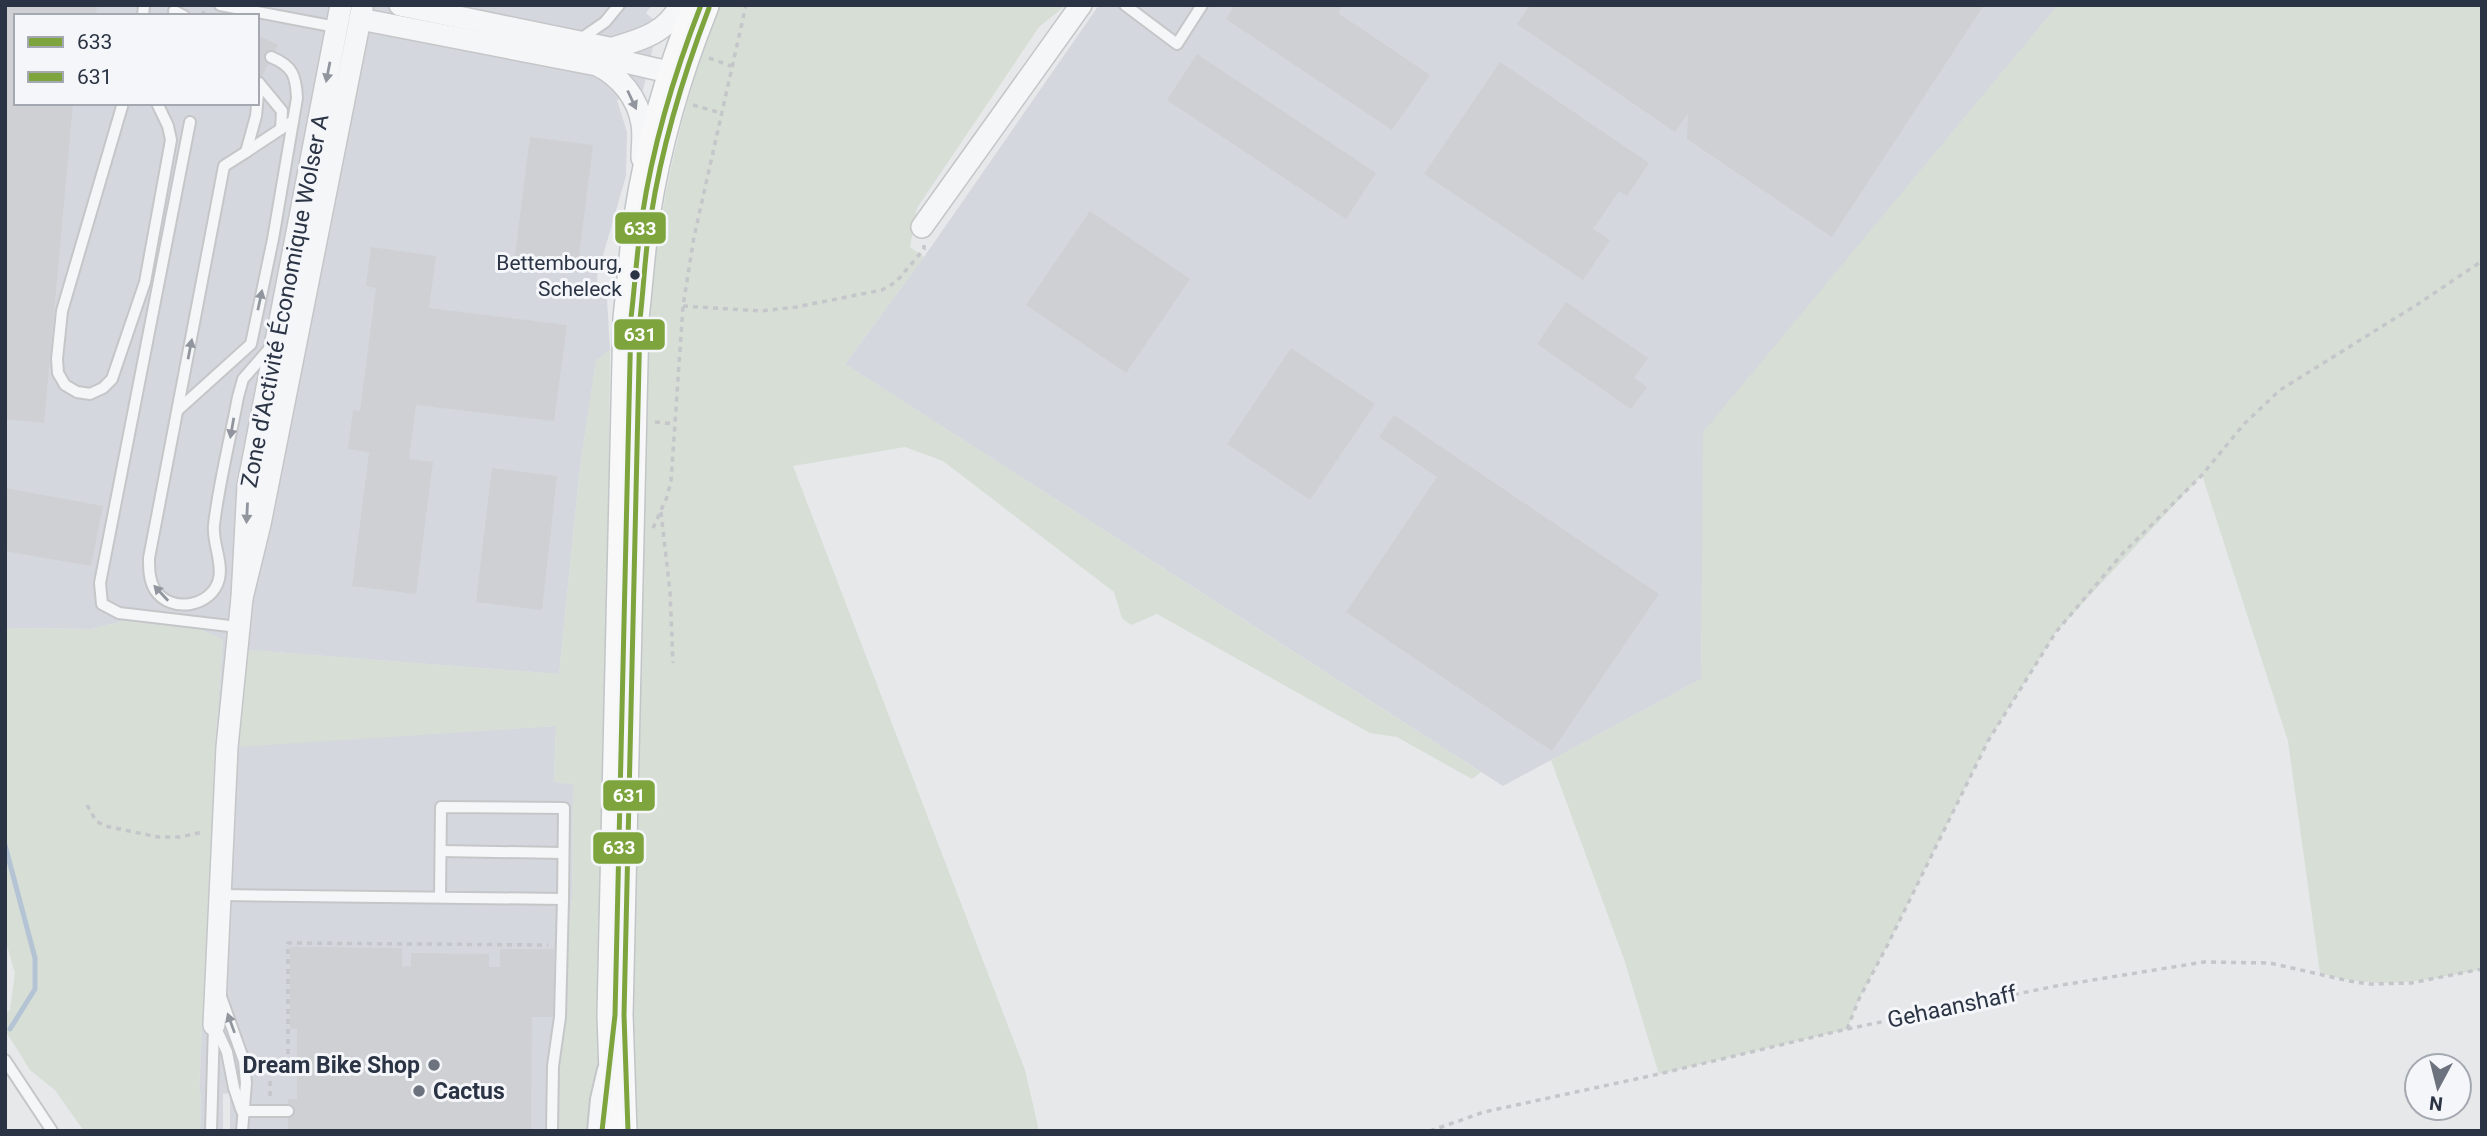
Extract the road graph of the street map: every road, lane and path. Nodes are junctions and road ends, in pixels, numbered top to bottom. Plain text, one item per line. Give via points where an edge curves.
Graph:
1 (220, 5) edge
2 (400, 5) edge
3 (619, 5) edge
4 (680, 5) edge
5 (701, 5) edge
6 (746, 5) edge
7 (1081, 5) edge
8 (1125, 5) edge
9 (1202, 5) edge
10 (351, 10) edge
11 (463, 11) edge
12 (336, 27) junction
13 (578, 40) junction
14 (614, 48) junction
15 (271, 57) dead end
16 (731, 66) junction
17 (686, 75) junction
18 (259, 83) edge
19 (122, 105) edge
20 (158, 105) edge
21 (257, 105) edge
22 (721, 113) junction
23 (293, 121) junction
24 (190, 122) dead end
25 (281, 129) junction
26 (246, 152) junction
27 (642, 216) junction
28 (922, 227) joint
29 (311, 258) junction
30 (2482, 261) edge
31 (683, 306) junction
32 (278, 338) junction
33 (279, 408) junction
34 (179, 409) junction
35 (661, 510) junction
36 (653, 530) dead end
37 (238, 627) junction
38 (673, 663) dead end
39 (87, 805) dead end
40 (212, 830) dead end
41 (441, 851) junction
42 (563, 853) junction
43 (221, 895) junction
44 (440, 897) junction
45 (563, 899) junction
46 (560, 945) junction
47 (2482, 969) edge
48 (216, 983) junction
49 (615, 1015) junction
50 (215, 1025) junction
51 (1847, 1029) junction
52 (5, 1060) edge
53 (242, 1111) junction
54 (270, 1111) junction
55 (288, 1111) dead end
56 (52, 1131) edge
57 (211, 1131) edge
58 (242, 1131) edge
59 (552, 1131) edge
60 (593, 1131) edge
61 (602, 1131) edge
62 (619, 1131) edge
63 (1430, 1131) edge

1 - 12 lane
2 - 11 street
3 - 13 lane via 605,22
4 - 14 street via 657,32
5 - 17 main road
6 - 16 path
7 - 28 street
8 - 9 lane via 1177,44
10 - 12 street, Zone d'Activité Économique Wolser A
10 - 17 street
10 -> 27 street via 611,71 631,95 642,123
10 - 29 street, Zone d'Activité Économique Wolser A
11 - 13 street
12 -> 29 street, Zone d'Activité Économique Wolser A
13 - 14 street
14 - 17 street
15 - 23 lane via 283,62 296,78
16 - 17 path
16 - 22 path
17 - 22 path
17 - 27 main road via 658,142
18 - 25 lane via 282,111
19 - 20 lane via 62,311 58,373 65,385 90,394 112,379 145,282 171,140
21 - 26 lane
22 - 31 path
23 - 25 lane
34 -> 23 lane via 251,344
24 - 37 lane via 100,583 102,604 120,613
25 - 26 lane
34 -> 26 lane via 225,166
27 - 49 main road via 628,369
28 - 31 path via 924,249 896,282 882,290 761,311
29 - 32 street, Zone d'Activité Économique Wolser A
29 - 33 street, Zone d'Activité Économique Wolser A
30 - 51 path via 2280,390 2123,553 2064,622 1988,741
31 - 35 path via 671,481
32 - 33 street, Zone d'Activité Économique Wolser A
32 -> 34 lane via 243,379 238,397 214,528 219,579 200,602 183,605 168,601 155,590 149,576
33 - 37 street, Zone d'Activité Économique Wolser A via 248,486
35 - 36 path
35 - 38 path
37 - 43 street, Zone d'Activité Économique Wolser A
39 - 40 path via 96,821 105,826 158,837
41 - 42 lane
41 - 42 lane via 441,807 564,808
41 - 44 lane
42 - 45 lane
43 - 44 lane
43 - 48 street, Zone d'Activité Économique Wolser A
44 - 45 lane
45 - 46 lane
46 - 54 path via 288,943 288,1065 270,1066
46 - 59 lane
47 - 51 path, Gehaanshaff via 2411,983 2369,984 2270,963 2204,962 2056,986
48 - 50 street, Zone d'Activité Économique Wolser A
53 -> 48 lane, Zone d'Activité Économique Wolser A via 244,1061
49 - 60 lane
49 - 61 main road
49 - 62 main road
50 - 53 lane, Zone d'Activité Économique Wolser A
50 - 57 lane, Zone d'Activité Économique Wolser A
51 - 63 path, Gehaanshaff via 1484,1112
52 - 56 lane
53 - 54 lane
53 - 58 lane, Zone d'Activité Économique Wolser A
54 - 55 lane

